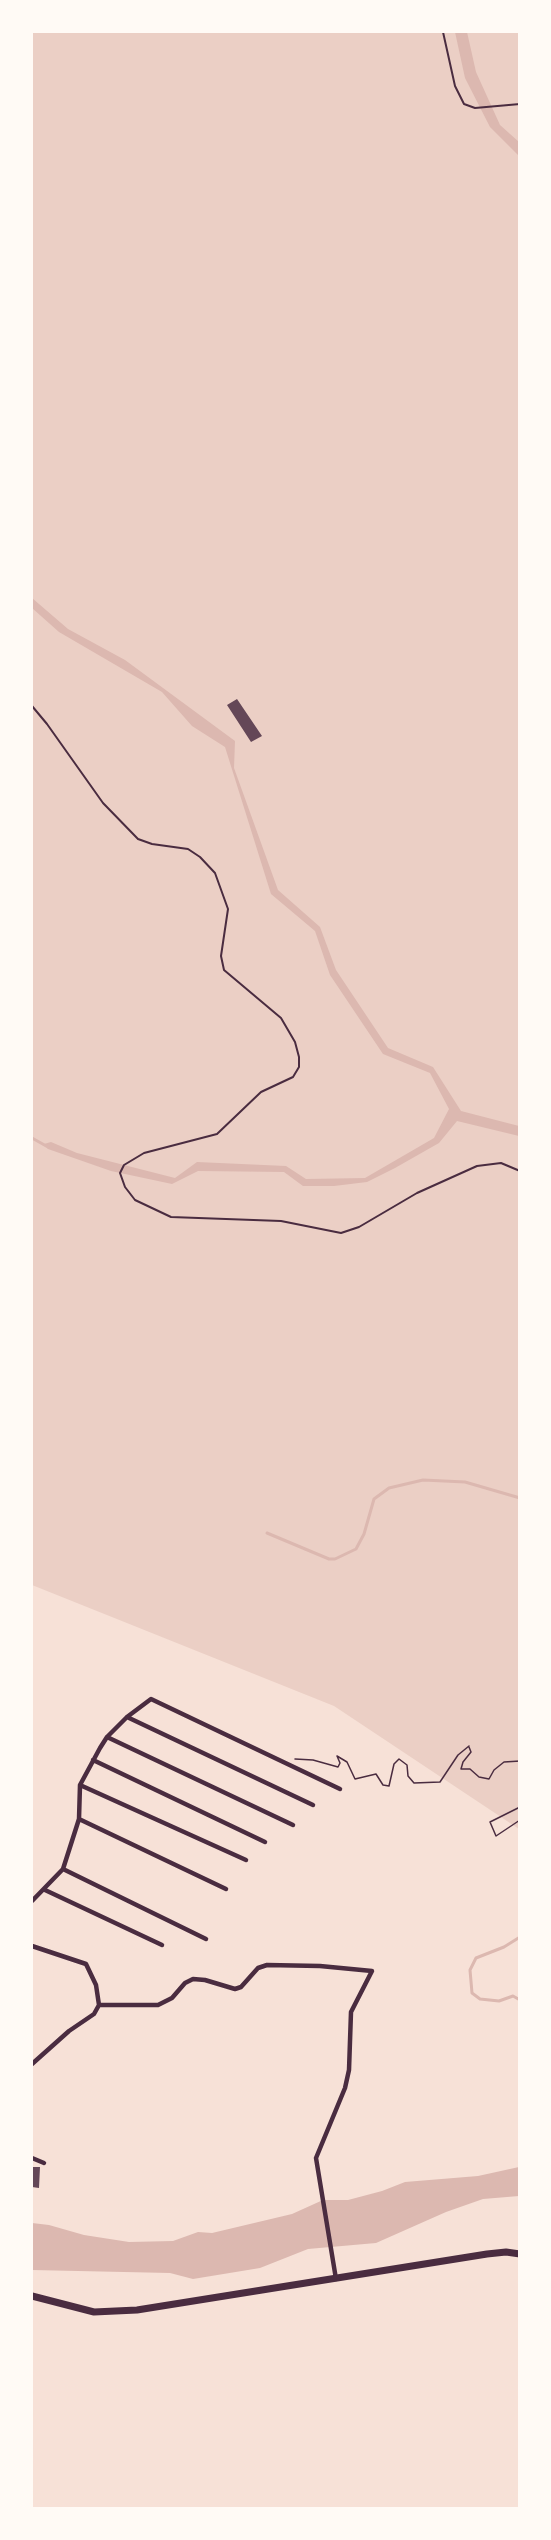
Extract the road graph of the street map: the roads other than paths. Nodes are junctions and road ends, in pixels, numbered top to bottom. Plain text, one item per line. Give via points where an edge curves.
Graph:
1 (443, 32) edge
2 (519, 104) edge
3 (32, 706) edge
4 (519, 1171) edge
5 (127, 1717) junction
6 (107, 1737) junction
7 (93, 1760) junction
8 (80, 1785) junction
9 (340, 1789) dead end
10 (313, 1805) dead end
11 (79, 1819) junction
12 (293, 1825) dead end
13 (265, 1842) dead end
14 (246, 1860) dead end
15 (63, 1869) junction
16 (226, 1889) dead end
17 (45, 1890) junction
18 (32, 1901) edge
19 (206, 1939) dead end
20 (162, 1945) dead end
21 (32, 1946) edge
22 (99, 2006) junction
23 (32, 2064) edge
24 (32, 2158) edge
25 (44, 2163) dead end
26 (519, 2254) edge
27 (336, 2278) junction
28 (32, 2296) edge

1 - 2 lane via 455,86 464,104 475,108
3 - 4 lane via 103,803 138,839 188,849 215,873 228,909 220,956 224,970 281,1018 299,1057 293,1077 261,1092 217,1134 144,1153 124,1165 120,1173 124,1187 135,1200 171,1217 281,1221 341,1233 477,1166 501,1163
5 - 6 street
5 - 9 street via 151,1699
5 - 10 street
6 - 7 street
6 - 12 street
7 - 8 street
7 - 13 street
8 - 11 street
8 - 14 street
11 - 15 street
11 - 16 street
15 - 17 street
15 - 19 street
17 - 18 street
17 - 20 street
21 - 22 street via 86,1964 96,1985
22 - 23 street
22 - 27 street via 158,2005 193,1979 235,1989 267,1965 372,1971 351,2012 345,2088 316,2158
24 - 25 street
26 - 27 main road via 487,2254
27 - 28 main road via 137,2310 94,2312

